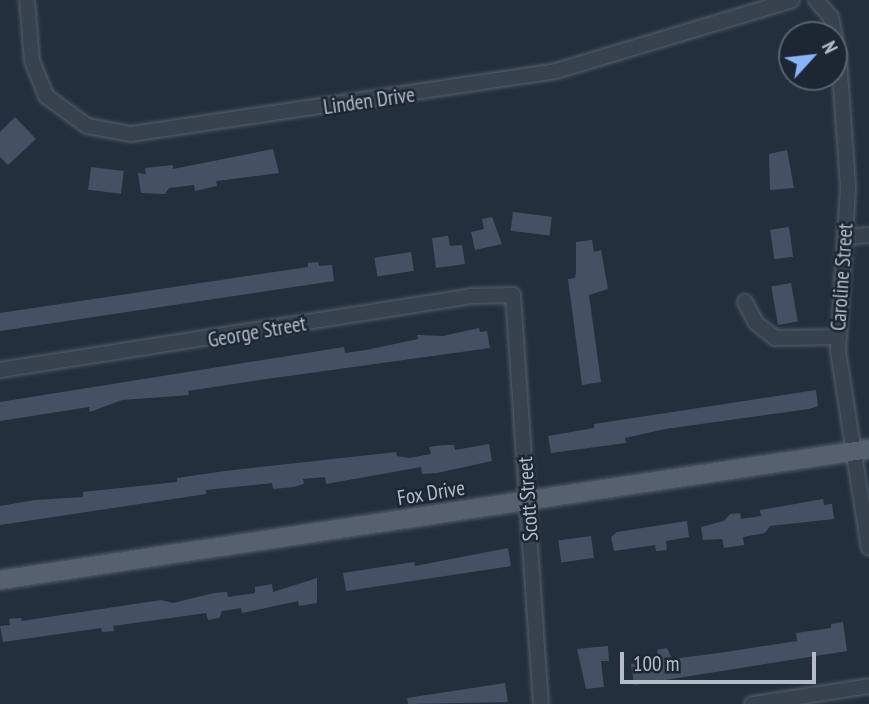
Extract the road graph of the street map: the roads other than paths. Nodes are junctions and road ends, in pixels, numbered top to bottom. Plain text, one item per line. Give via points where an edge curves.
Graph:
1 (27, 0) edge
2 (792, 0) edge
3 (825, 2) edge
4 (869, 235) edge
5 (845, 237) junction
6 (513, 295) joint
7 (746, 302) dead end
8 (839, 337) junction
9 (0, 370) edge
10 (861, 450) edge
11 (530, 501) junction
12 (869, 548) edge
13 (0, 580) edge
14 (869, 686) edge
15 (541, 704) edge
16 (752, 704) edge

1 - 2 street, Linden Drive via 32,61 46,96 87,127 131,134 556,71
3 - 5 street, Caroline Street via 836,39 848,151
4 - 5 street
5 - 8 street, Caroline Street
6 - 9 street, George Street via 480,295
6 - 11 street, Scott Street
7 - 8 street via 757,324 775,338
8 - 10 street, Caroline Street
10 - 11 main road, Fox Drive
10 - 12 street, Caroline Street
11 - 13 main road, Fox Drive
11 - 15 street, Scott Street
14 - 16 street

